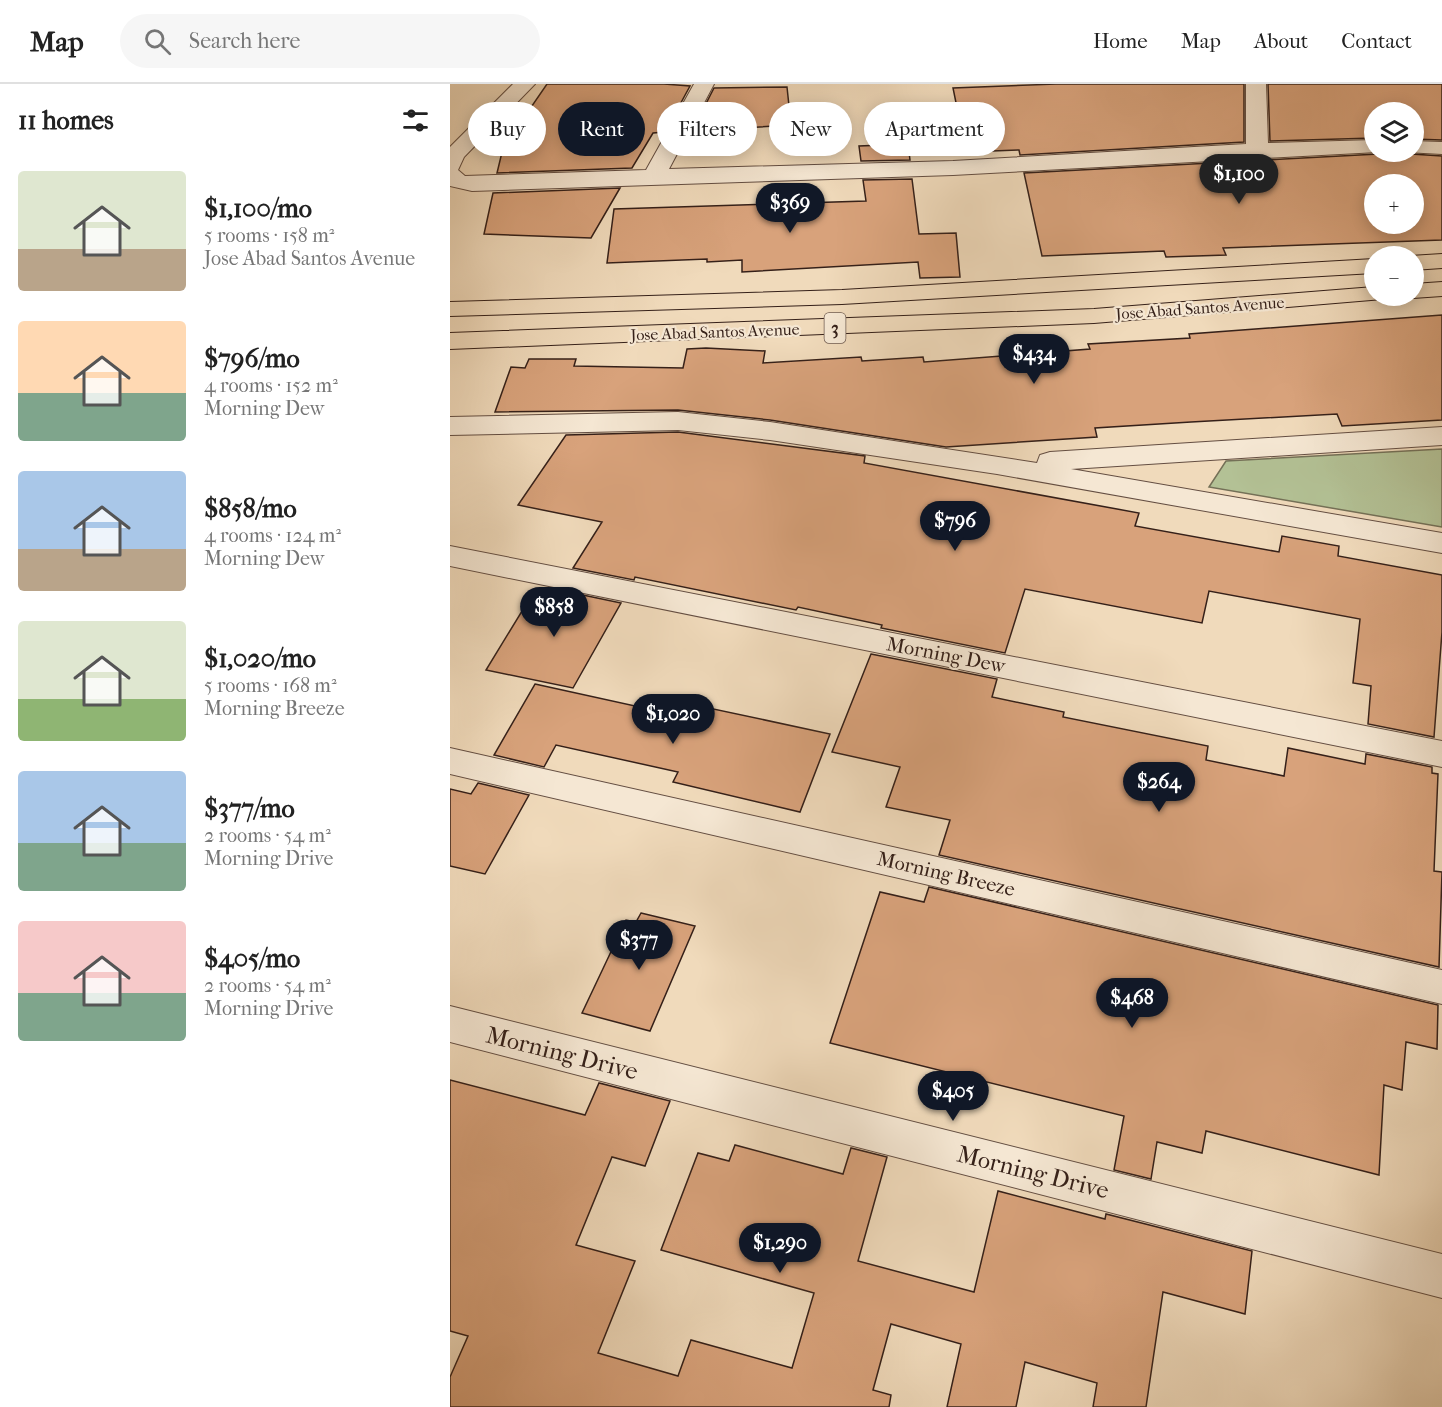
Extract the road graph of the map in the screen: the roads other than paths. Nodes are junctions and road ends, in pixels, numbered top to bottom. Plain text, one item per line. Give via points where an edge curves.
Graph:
1 (525, 84) edge
2 (704, 84) edge
3 (1256, 84) edge
4 (1364, 146) edge
5 (1424, 147) edge
6 (1442, 148) edge
7 (1257, 150) junction
8 (450, 166) edge
9 (450, 174) edge
10 (654, 176) junction
11 (1442, 261) edge
12 (1424, 262) edge
13 (1364, 267) edge
14 (1442, 289) edge
15 (1424, 290) edge
16 (1364, 295) edge
17 (450, 309) edge
18 (450, 341) edge
19 (458, 426) edge
20 (1442, 436) edge
21 (450, 452) edge
22 (997, 465) junction
23 (1442, 543) edge
24 (450, 556) edge
25 (1442, 754) edge
26 (450, 761) edge
27 (1442, 987) edge
28 (450, 1024) edge
29 (1442, 1276) edge

1 - 8 street via 454,155
2 - 10 street
3 - 7 street
4 - 7 street
5 - 6 street
7 - 10 street via 952,168
9 - 10 street via 458,181 472,184
11 - 12 highway
13 - 17 highway, Jose Abad Santos Avenue / 3 via 842,297
14 - 15 highway
16 - 18 highway, Jose Abad Santos Avenue / 3 via 1094,316
19 - 21 street
19 - 22 street via 678,421
20 - 22 street
22 - 23 street
24 - 25 street, Morning Dew
26 - 27 street, Morning Breeze
28 - 29 street, Morning Drive

